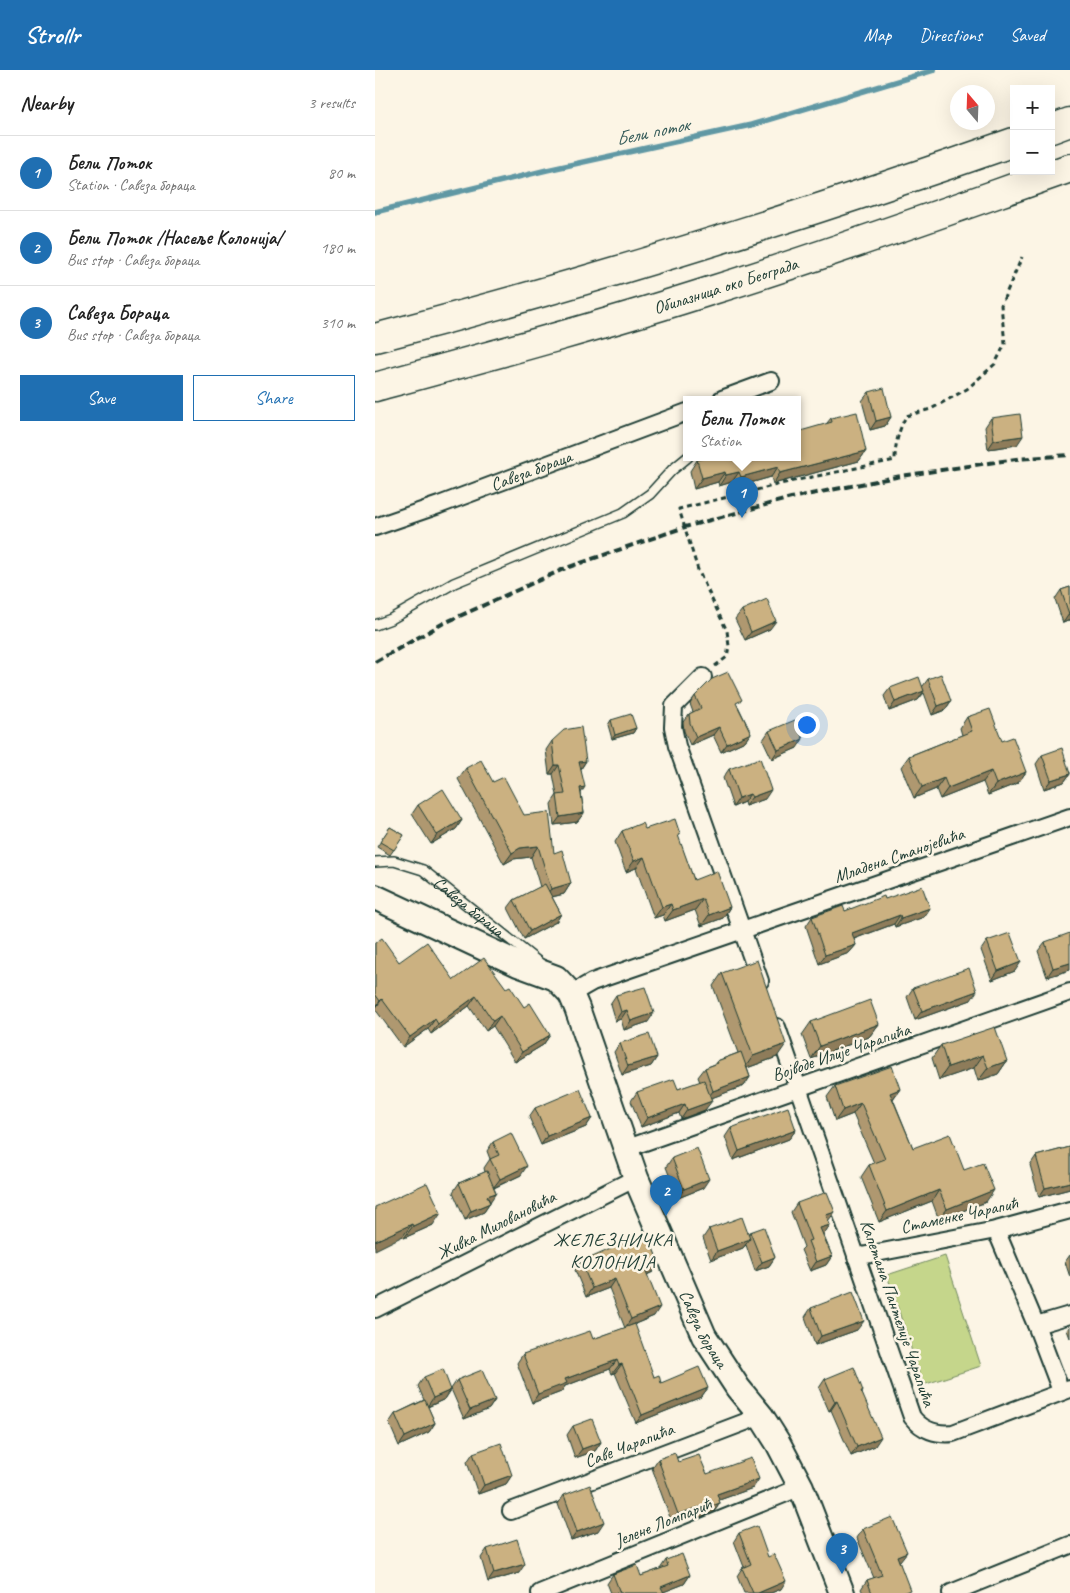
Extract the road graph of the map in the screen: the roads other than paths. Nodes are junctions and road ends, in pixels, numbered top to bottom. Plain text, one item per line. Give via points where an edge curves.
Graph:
1 (1070, 122) edge
2 (1055, 128) edge
3 (1010, 143) edge
4 (1070, 168) edge
5 (375, 338) edge
6 (771, 381) dead end
7 (375, 387) edge
8 (730, 396) edge
9 (683, 414) edge
10 (683, 461) edge
11 (375, 527) edge
12 (375, 625) edge
13 (703, 677) road end
14 (1070, 817) edge
15 (375, 862) edge
16 (375, 896) edge
17 (742, 930) junction
18 (549, 975) junction
19 (1070, 992) edge
20 (571, 994) junction
21 (765, 996) edge
22 (772, 1014) edge
23 (799, 1088) junction
24 (625, 1149) junction
25 (636, 1178) junction
26 (1070, 1210) edge
27 (996, 1230) junction
28 (856, 1257) junction
29 (375, 1308) edge
30 (1070, 1315) edge
31 (1036, 1324) junction
32 (1065, 1390) edge
33 (761, 1416) junction
34 (801, 1488) junction
35 (511, 1511) dead end
36 (1070, 1545) edge
37 (540, 1593) edge
38 (842, 1593) edge
39 (951, 1593) edge

1 - 2 highway
3 - 5 highway via 687,250
4 - 7 highway, Обилазница око Београда via 714,290
6 - 8 street
9 - 11 street, Савеза бораца
10 - 12 lane via 650,494 623,513 454,583
13 - 17 street via 674,706 673,727
14 - 17 street, Младена Станојевића
15 - 18 lane, Савеза бораца via 394,861 423,870 537,960
16 - 18 street, Савеза бораца via 518,964
17 - 20 street, Младена Станојевића via 592,982
17 - 21 street
18 - 20 street, Савеза бораца via 561,982
19 - 23 street, Војводе Илије Чарапића
20 - 24 street, Савеза бораца
22 - 23 street, Капетана Пантелије Чарапића
23 - 24 street, Војводе Илије Чарапића
23 - 28 street, Капетана Пантелије Чарапића
24 - 25 street, Савеза бораца
25 - 29 street, Живка Миловановића
25 - 33 street, Савеза бораца via 704,1336 737,1388
26 - 27 street, Стаменке Чарапић
27 - 28 street, Стаменке Чарапић
27 - 31 street
28 - 32 street, Капетана Пантелије Чарапића via 912,1417 922,1427 937,1433 953,1433
30 - 31 street
31 - 32 street
33 - 34 street, Савеза бораца
33 - 35 street, Саве Чарапића
34 - 37 street, Јелене Ломпарић
34 - 38 street, Савеза бораца
36 - 39 street

